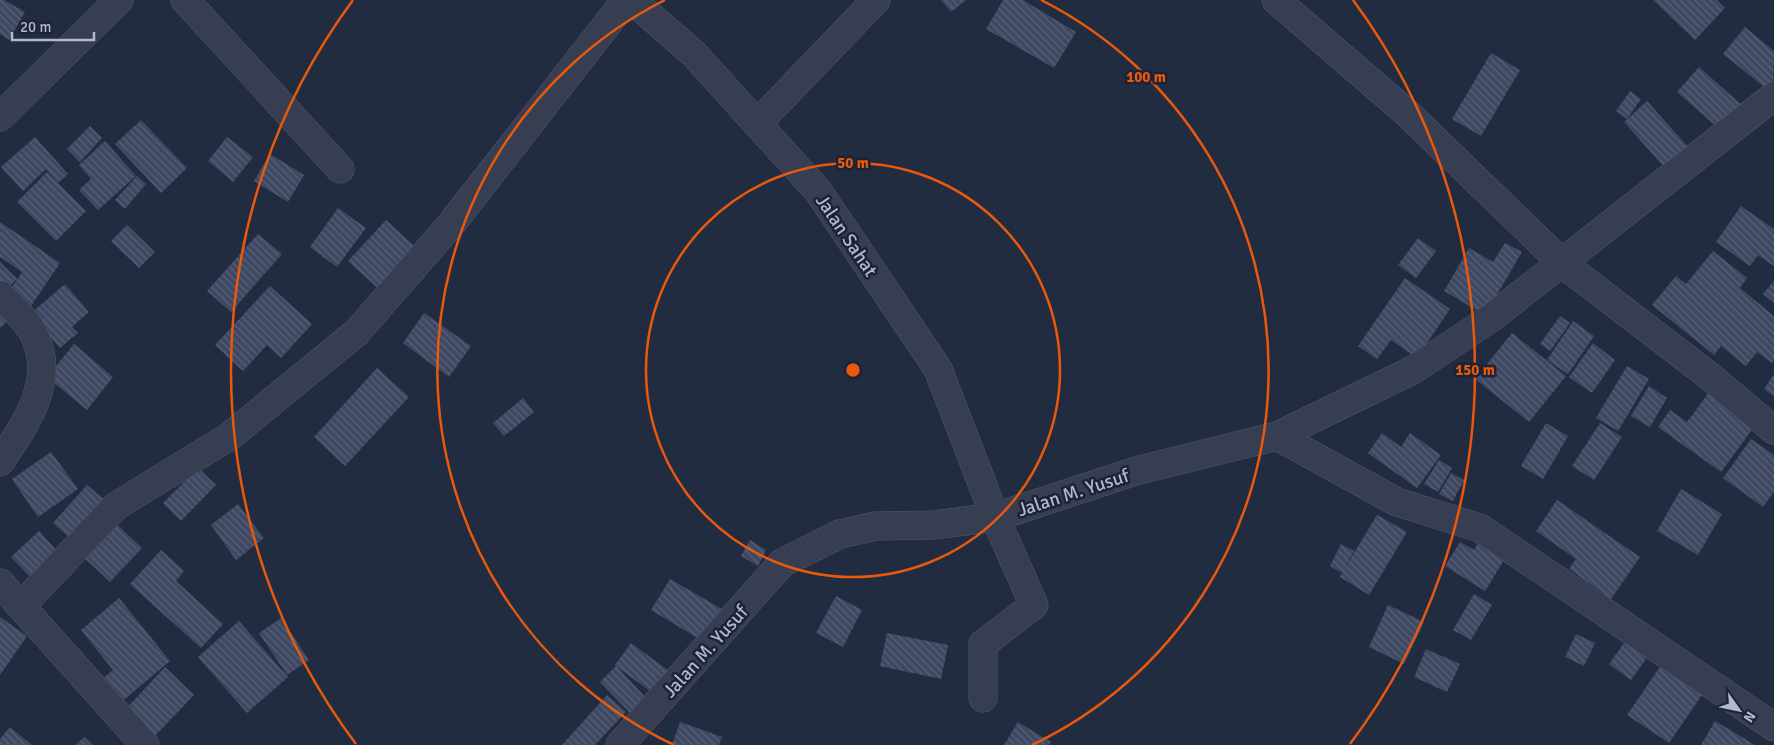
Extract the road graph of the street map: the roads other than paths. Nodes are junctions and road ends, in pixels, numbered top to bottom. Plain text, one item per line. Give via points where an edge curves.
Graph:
1 (119, 0) edge
2 (184, 0) edge
3 (626, 0) edge
4 (632, 0) edge
5 (876, 0) edge
6 (1276, 0) edge
7 (1769, 108) edge
8 (0, 117) edge
9 (757, 124) junction
10 (340, 169) dead end
11 (1562, 263) junction
12 (0, 295) edge
13 (1774, 430) edge
14 (1277, 436) junction
15 (0, 462) edge
16 (995, 516) junction
17 (0, 583) edge
18 (21, 606) junction
19 (983, 698) dead end
20 (1774, 727) edge
21 (145, 745) edge
22 (620, 745) edge

1 - 8 street
2 - 10 street
3 - 18 street via 452,223 357,332 230,436 116,506
4 - 9 street, Jalan Sahat via 694,54
5 - 9 street
6 - 11 street via 1407,112
7 - 11 street, Jalan M. Yusuf
9 - 16 street, Jalan Sahat via 818,191 938,368
11 - 13 street
11 - 14 street, Jalan M. Yusuf via 1491,318 1413,370
12 - 15 street via 30,328 40,351 41,377 35,406
14 - 16 street, Jalan M. Yusuf via 1140,470
14 - 20 street via 1397,502 1480,528
16 - 19 street, Jalan Sahat via 1034,606 983,644
16 - 22 street, Jalan M. Yusuf via 934,525 876,526 840,534 782,563
17 - 18 street
18 - 21 street

